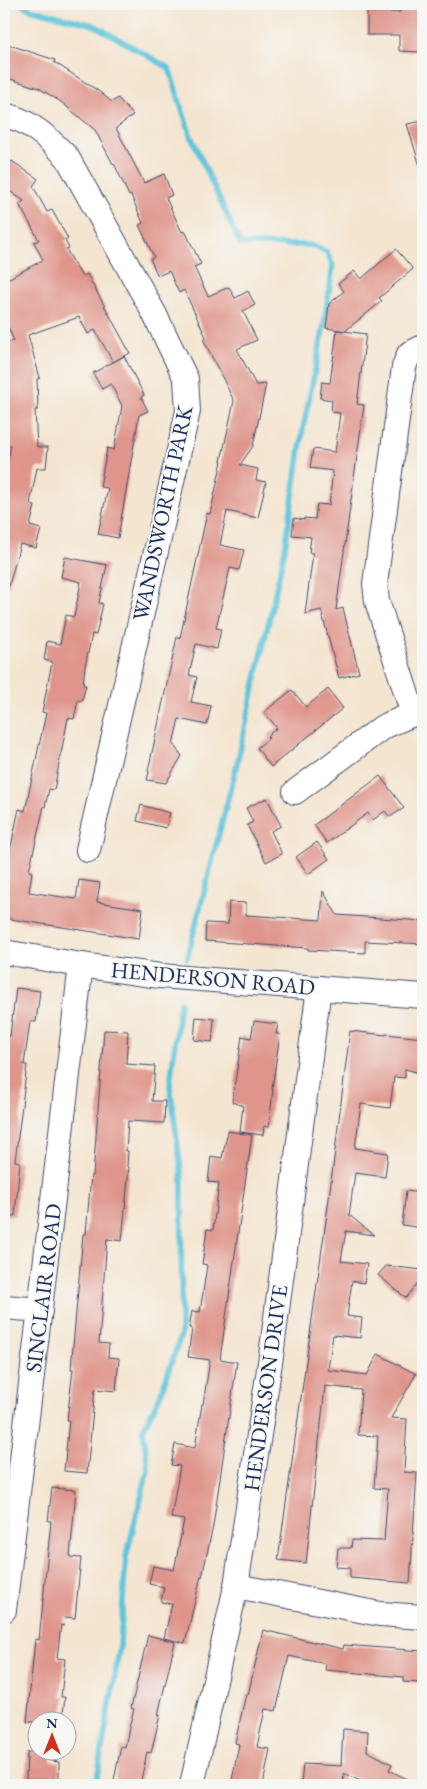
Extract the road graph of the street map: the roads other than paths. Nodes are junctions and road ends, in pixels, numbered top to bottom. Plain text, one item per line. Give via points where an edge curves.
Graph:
1 (4, 116) edge
2 (423, 347) edge
3 (418, 714) edge
4 (295, 792) dead end
5 (88, 850) dead end
6 (4, 952) edge
7 (81, 965) junction
8 (319, 988) junction
9 (423, 996) edge
10 (4, 1307) edge
11 (40, 1310) junction
12 (236, 1586) junction
13 (4, 1610) edge
14 (423, 1617) edge
15 (192, 1785) edge

1 - 5 street, WANDSWORTH PARK via 28,124 67,157 154,313 186,379 188,411
2 - 3 street via 409,354 404,367 375,584
3 - 4 street via 383,726
6 - 7 street, HENDERSON ROAD
7 - 8 street, HENDERSON ROAD via 160,976
7 - 11 street, SINCLAIR ROAD
8 - 9 street, HENDERSON ROAD
8 - 12 street, HENDERSON DRIVE via 271,1356
10 - 11 street
11 - 13 street, SINCLAIR ROAD
12 - 14 street via 380,1614
12 - 15 street, HENDERSON DRIVE

